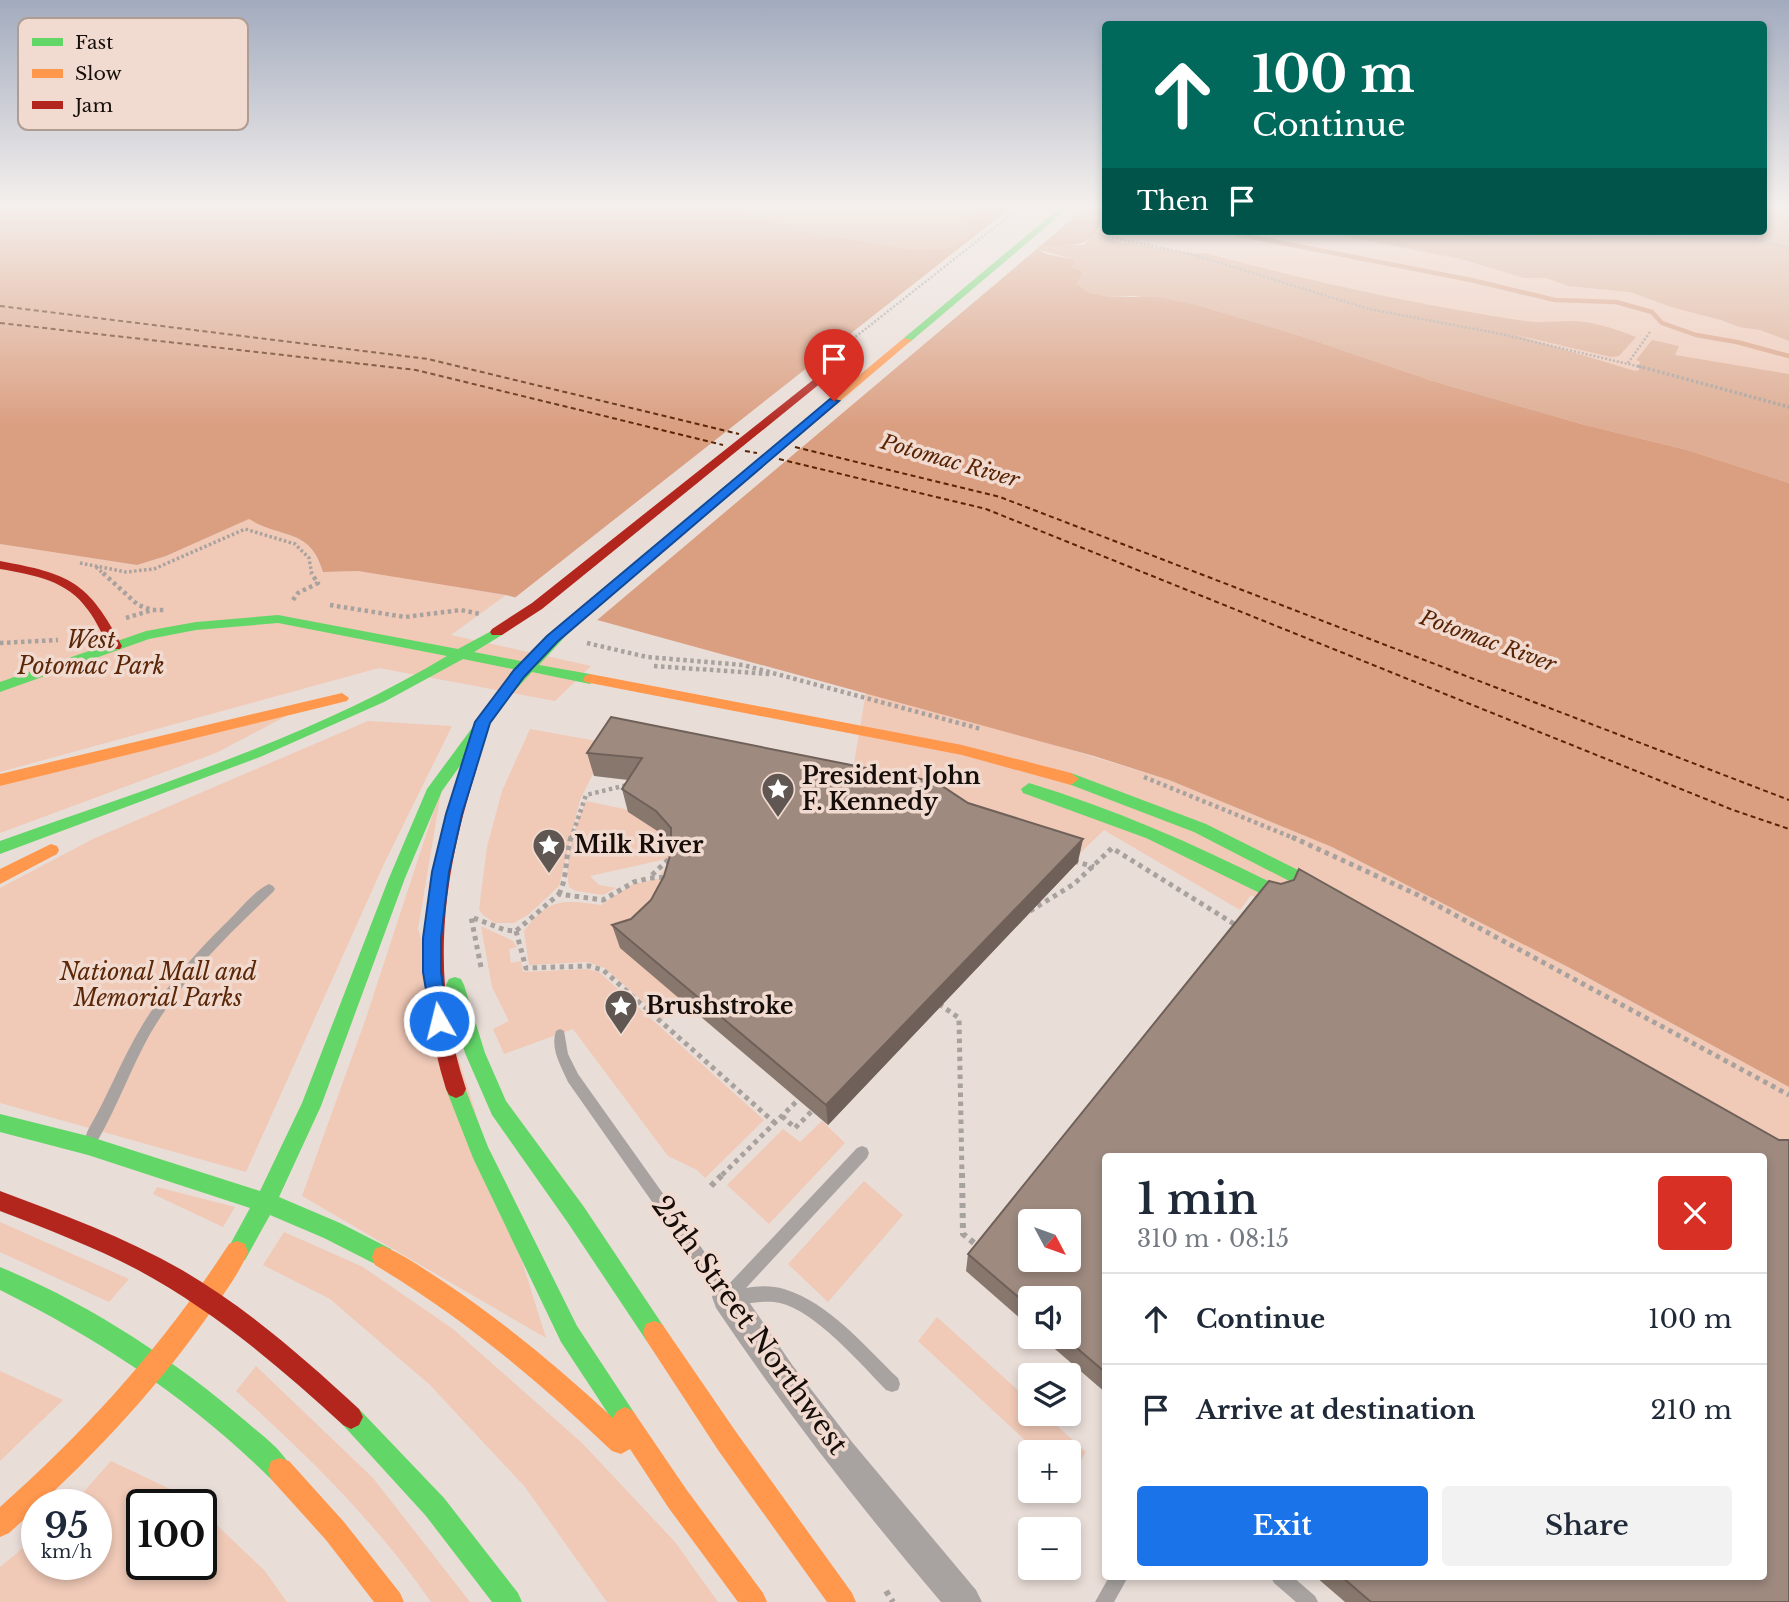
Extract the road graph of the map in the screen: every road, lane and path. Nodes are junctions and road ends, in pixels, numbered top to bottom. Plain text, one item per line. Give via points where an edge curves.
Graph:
1 (979, 280) edge
2 (1274, 280) edge
3 (1650, 332) dead end
4 (1628, 363) junction
5 (833, 369) dead end
6 (1789, 407) edge
7 (0, 565) edge
8 (306, 603) dead end
9 (318, 604) dead end
10 (131, 616) dead end
11 (487, 616) dead end
12 (214, 625) junction
13 (273, 636) dead end
14 (65, 639) dead end
15 (0, 643) edge
16 (115, 646) junction
17 (407, 663) dead end
18 (460, 673) dead end
19 (415, 680) junction
20 (500, 681) dead end
21 (0, 687) edge
22 (527, 687) dead end
23 (483, 722) junction
24 (217, 769) junction
25 (0, 780) edge
26 (1013, 785) dead end
27 (639, 786) edge
28 (0, 848) edge
29 (670, 858) edge
30 (1065, 859) edge
31 (1094, 867) junction
32 (441, 872) junction
33 (651, 876) junction
34 (0, 877) edge
35 (677, 877) edge
36 (269, 889) dead end
37 (1270, 890) edge
38 (559, 894) junction
39 (1354, 908) edge
40 (1023, 915) edge
41 (471, 917) dead end
42 (1239, 927) edge
43 (516, 931) junction
44 (934, 1001) edge
45 (560, 1035) dead end
46 (800, 1098) edge
47 (824, 1100) edge
48 (782, 1116) junction
49 (0, 1123) edge
50 (775, 1123) junction
51 (88, 1143) junction
52 (862, 1153) dead end
53 (711, 1186) dead end
54 (0, 1201) edge
55 (982, 1250) edge
56 (0, 1278) edge
57 (727, 1297) junction
58 (892, 1384) dead end
59 (92, 1438) junction
60 (12, 1491) dead end
61 (677, 1498) junction
62 (0, 1524) edge
63 (1117, 1580) edge
64 (1283, 1580) edge
65 (391, 1602) edge
66 (509, 1602) edge
67 (754, 1602) edge
68 (843, 1602) edge
69 (964, 1602) edge
70 (1104, 1602) edge
71 (1309, 1602) edge

1 - 23 main road via 578,616 541,649
2 - 4 path via 1369,309
3 - 4 path
4 - 6 path
5 - 19 main road via 530,611
7 - 16 main road via 61,579 84,590
8 - 10 path via 293,601 298,593 318,583 312,578 309,558 295,544 245,529 154,569 126,572 96,567 138,605 152,610
9 - 11 path via 391,616 467,609
12 - 13 main road
12 - 16 main road via 163,632
12 - 39 main road via 278,619 1000,758 1116,792 1185,820 1257,853
14 - 15 path
16 - 21 main road
17 - 18 main road
19 - 24 main road via 322,726
19 - 25 main road
20 - 22 main road
23 - 32 main road
23 - 59 main road via 437,786 292,1149 265,1203 164,1355
24 - 28 main road
24 - 34 main road
26 - 37 main road via 1144,828
27 - 38 path via 586,795 567,849
29 - 33 path
30 - 31 path
31 - 40 path via 1046,904
31 - 42 path via 1112,848
32 - 61 main road via 432,938 436,1004 449,1070 475,1140 569,1334
32 - 68 main road via 452,968 471,1040 499,1108
33 - 35 path
33 - 38 path via 603,900
36 - 51 lane via 181,978 146,1031
38 - 43 path
41 - 43 path
43 - 50 path via 526,968 589,966 603,970
44 - 55 path via 959,1018 963,1234
45 - 57 lane, 25th Street Northwest via 562,1054 573,1078
46 - 48 path
47 - 48 path via 795,1128
48 - 50 path
49 - 51 main road
50 - 53 path
51 - 61 main road via 275,1204 390,1261 547,1374
52 - 57 lane
54 - 66 main road via 72,1228 164,1272 258,1336 382,1445
56 - 65 main road via 128,1346 212,1409 294,1486
57 - 58 lane via 787,1296 815,1313
57 - 69 street, 25th Street Northwest via 781,1376
59 - 60 main road
59 - 62 main road
61 - 67 main road
63 - 70 lane
64 - 71 lane

